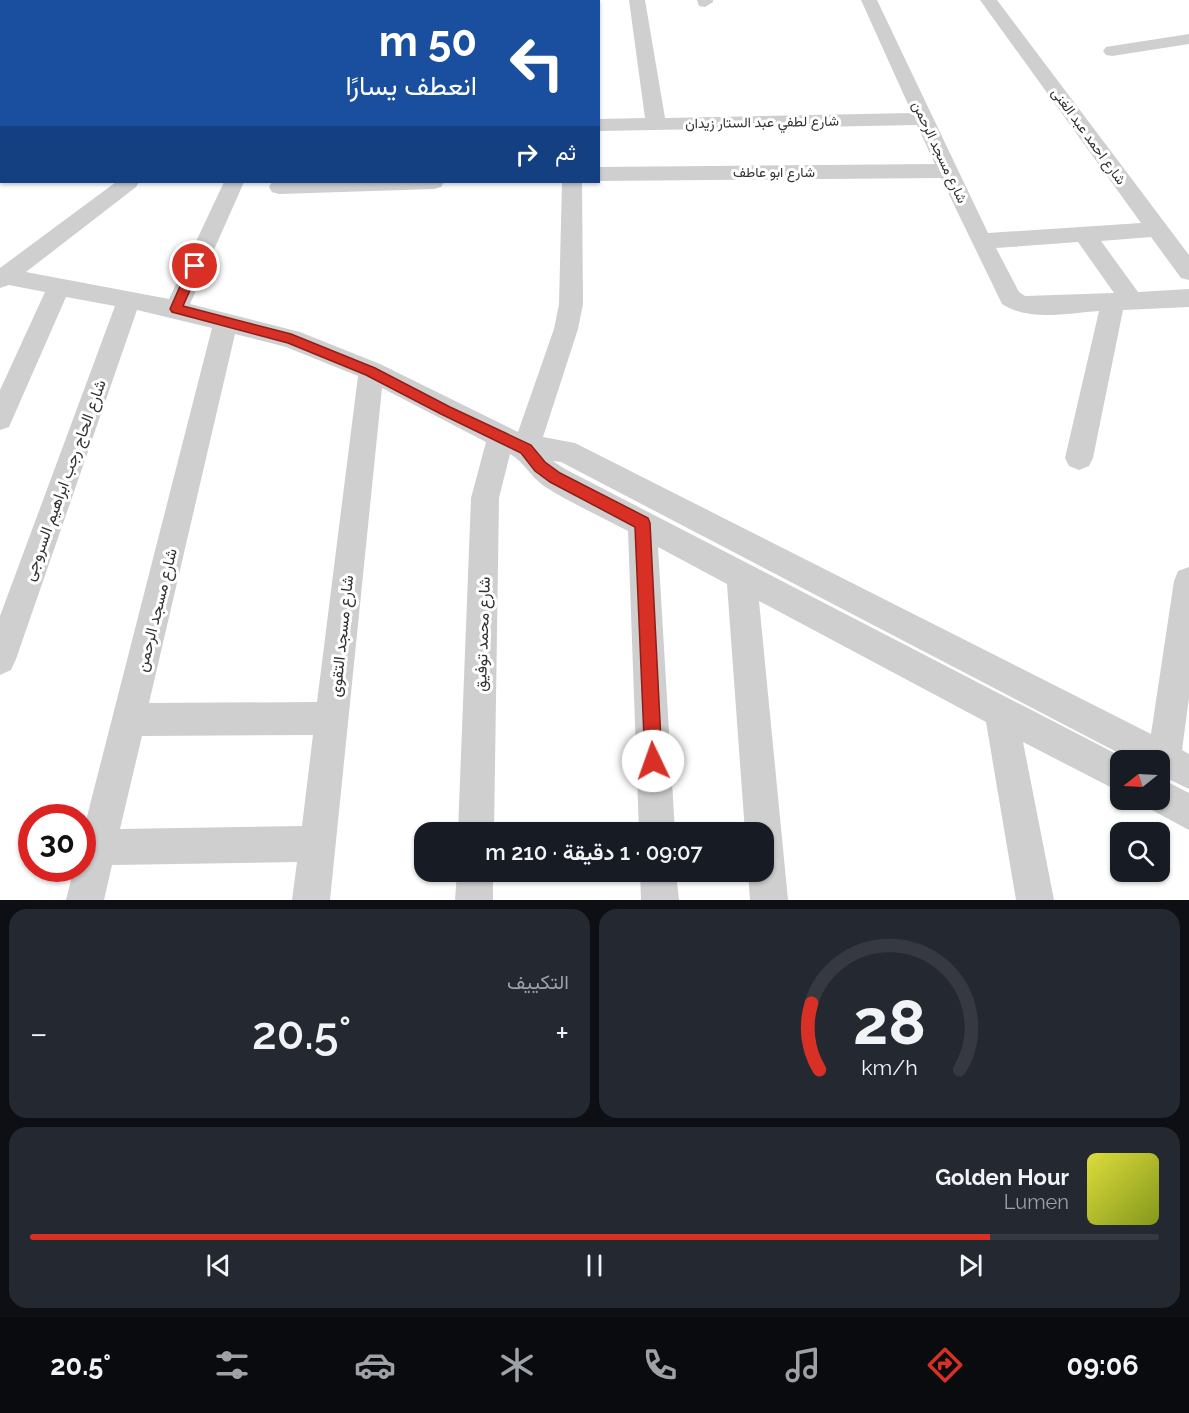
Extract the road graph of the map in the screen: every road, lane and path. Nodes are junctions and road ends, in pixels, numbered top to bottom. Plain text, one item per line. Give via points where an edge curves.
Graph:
1 (637, 0) edge
2 (869, 0) edge
3 (988, 0) edge
4 (1189, 39) edge
5 (1112, 51) dead end
6 (925, 119) junction
7 (656, 124) junction
8 (600, 125) edge
9 (949, 171) junction
10 (600, 174) edge
11 (128, 183) edge
12 (234, 183) edge
13 (403, 183) edge
14 (572, 183) edge
15 (279, 187) dead end
16 (1158, 229) junction
17 (1084, 234) junction
18 (981, 241) junction
19 (1189, 272) edge
20 (2, 278) edge
21 (59, 287) junction
22 (1189, 298) edge
23 (129, 300) junction
24 (1122, 301) junction
25 (176, 309) junction
26 (226, 321) junction
27 (371, 371) junction
28 (0, 419) edge
29 (513, 443) junction
30 (1079, 458) dead end
31 (642, 523) junction
32 (741, 574) junction
33 (1189, 581) edge
34 (1186, 625) edge
35 (0, 659) edge
36 (1001, 712) junction
37 (332, 718) junction
38 (129, 720) junction
39 (1176, 766) edge
40 (1110, 770) edge
41 (1170, 802) edge
42 (1189, 812) edge
43 (476, 822) edge
44 (657, 822) edge
45 (762, 822) edge
46 (318, 844) junction
47 (98, 847) junction
48 (475, 882) edge
49 (659, 882) edge
50 (767, 882) edge
51 (85, 900) edge
52 (311, 900) edge
53 (474, 900) edge
54 (660, 900) edge
55 (769, 900) edge
56 (1035, 900) edge

1 - 7 street
2 - 6 street, شارع مسجد الرحمن
3 - 16 street, شارع احمد عبد الغنى
4 - 5 street
6 - 7 street, شارع لطفي عبد الستار زيدان
6 - 9 street, شارع مسجد الرحمن
7 - 8 street, شارع لطفي عبد الستار زيدان
9 - 10 street, شارع ابو عاطف
9 - 18 street, شارع مسجد الرحمن
11 - 20 street
12 - 25 street
13 - 15 street
14 - 29 street, شارع محمد توفيق via 573,284 566,328
16 - 17 street
16 - 19 street, شارع احمد عبد الغنى
17 - 18 street
17 - 24 street
18 - 24 street, شارع مسجد الرحمن via 1014,302 1025,306
20 - 21 street
21 - 23 street
21 - 28 street
22 - 24 street
23 - 25 street
23 - 35 street, شارع الحاج رجب ابراهيم السروجى
24 - 30 street
25 - 26 street
26 - 27 street via 291,339
26 - 38 street, شارع مسجد الرحمن
27 - 29 street
27 - 37 street, شارع مسجد التقوى
29 - 31 street via 555,478
29 - 39 street via 565,452
29 - 43 street, شارع محمد توفيق via 488,480 485,498
31 - 32 street
31 - 44 street
32 - 36 street
32 - 45 street
33 - 34 street
34 - 39 street
36 - 40 street
36 - 56 street
37 - 38 street
37 - 46 street, شارع مسجد التقوى
38 - 47 street, شارع مسجد الرحمن
41 - 42 street
46 - 47 street
46 - 52 street, شارع مسجد التقوى
47 - 51 street, شارع مسجد الرحمن
48 - 53 street
49 - 54 street
50 - 55 street

